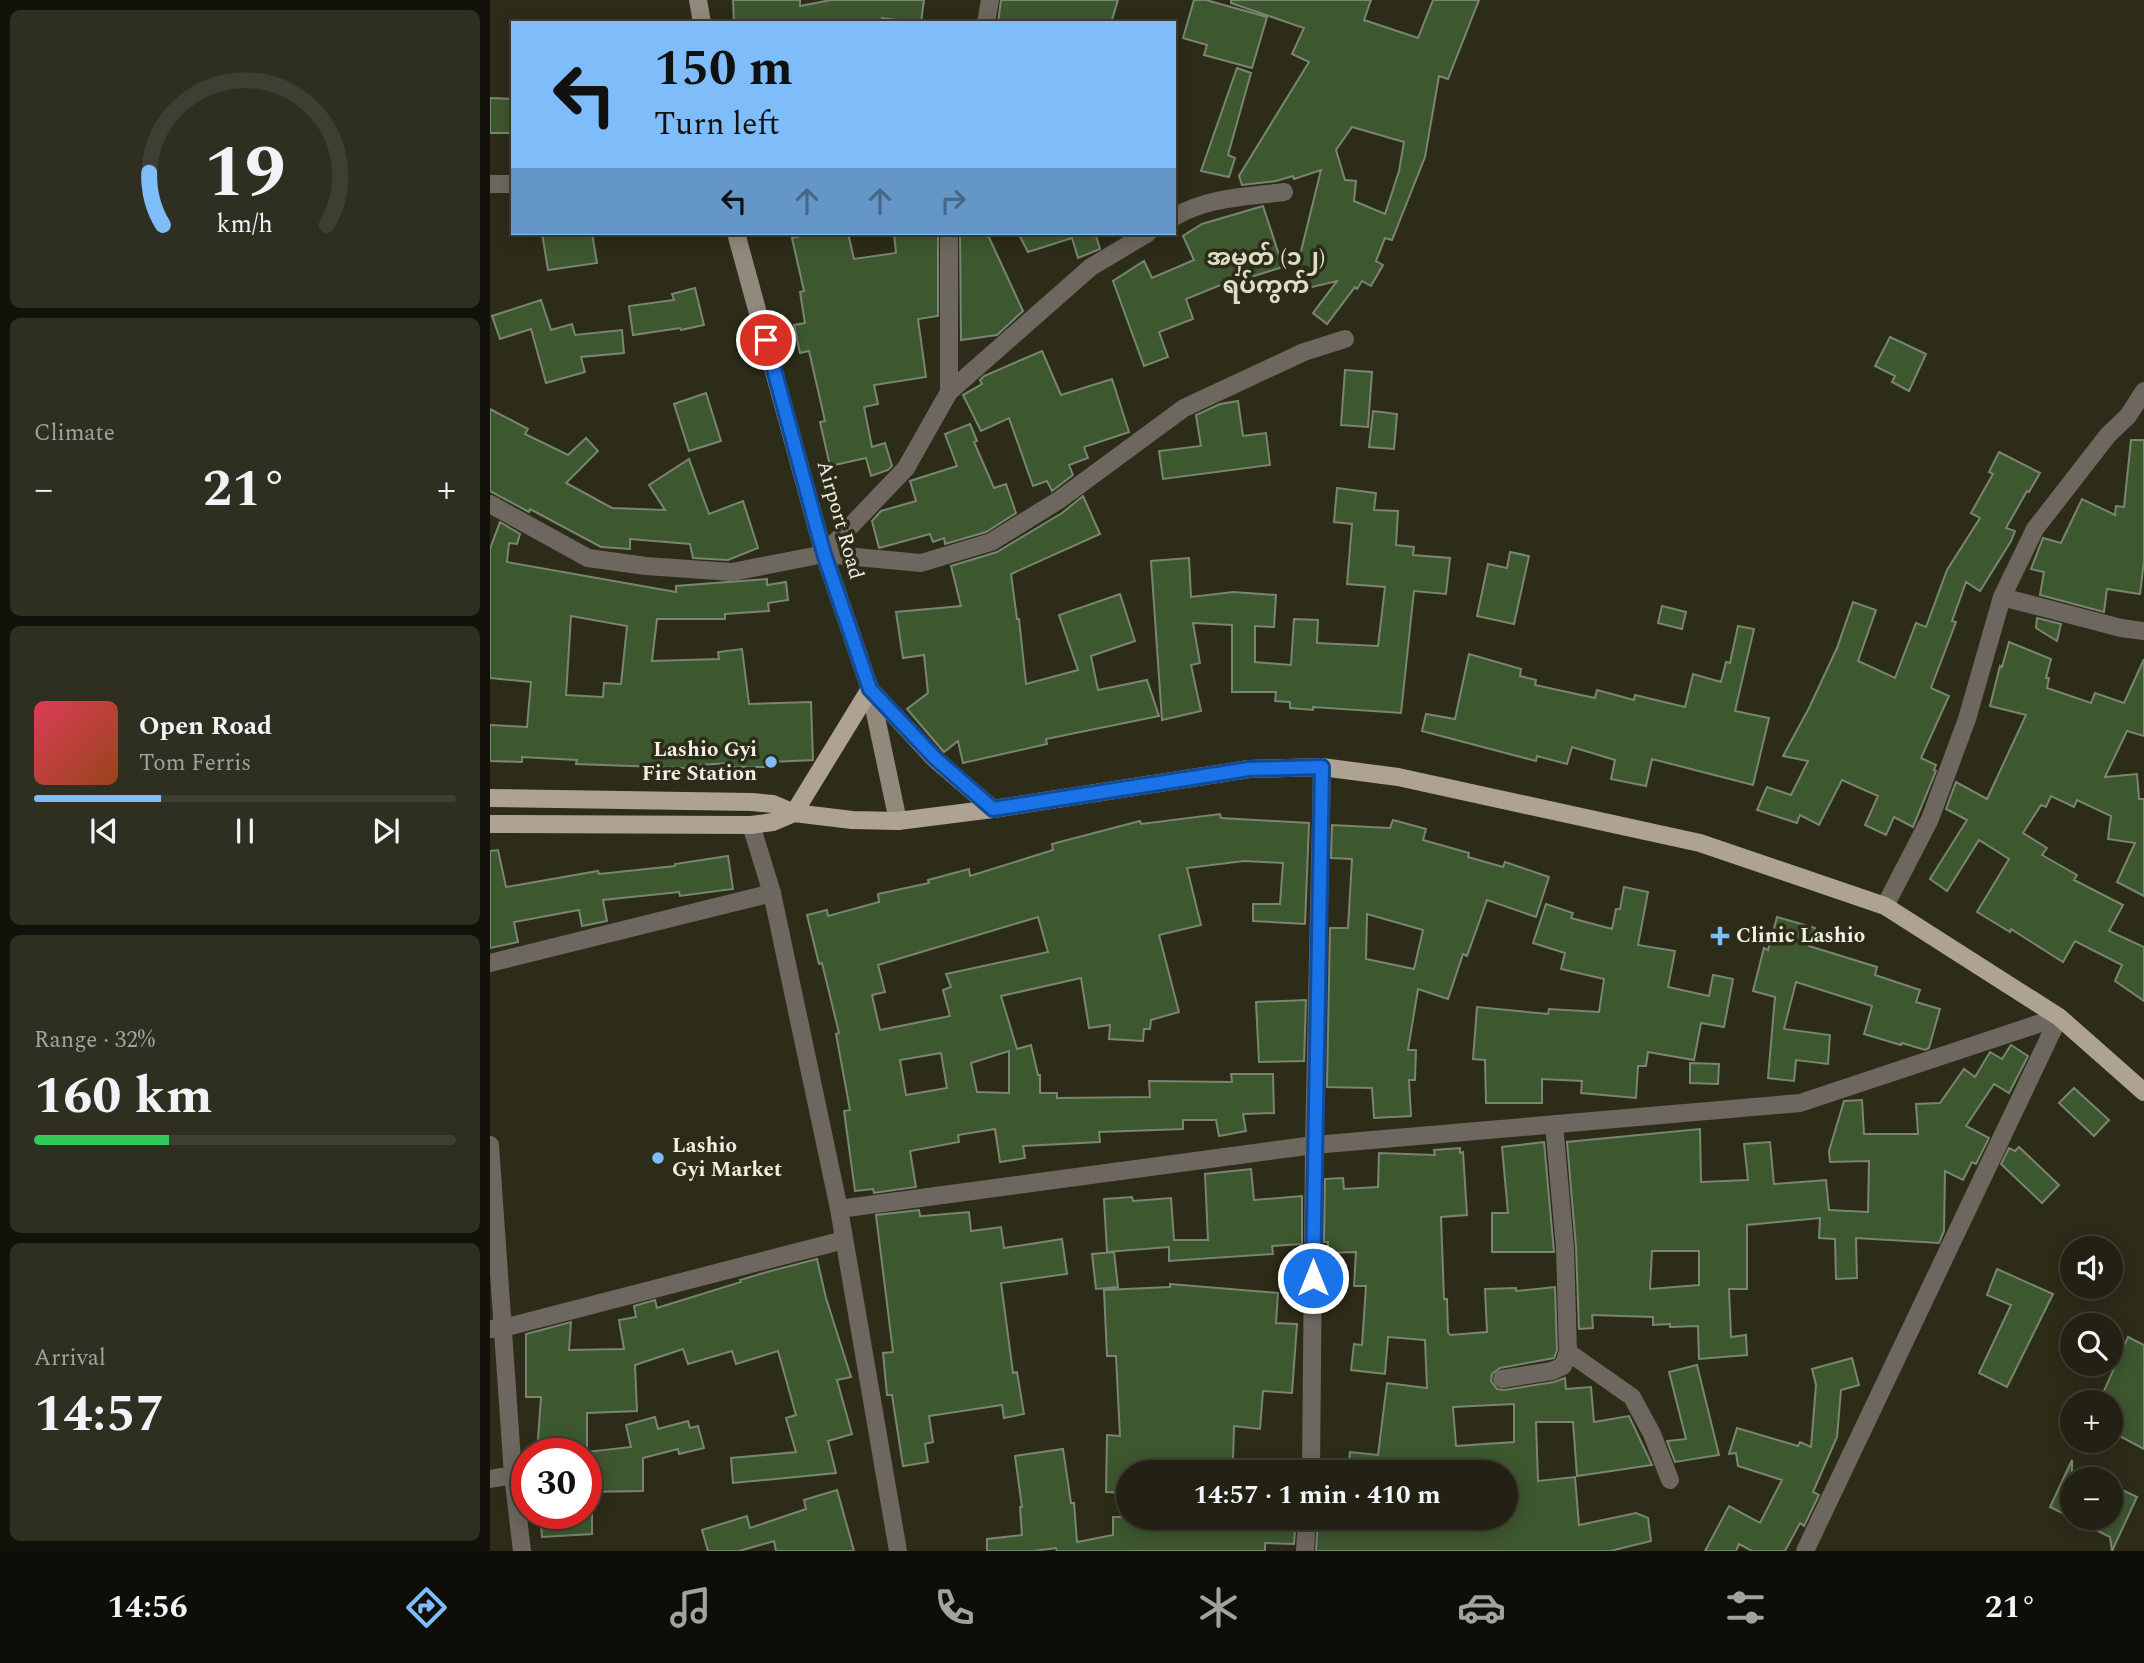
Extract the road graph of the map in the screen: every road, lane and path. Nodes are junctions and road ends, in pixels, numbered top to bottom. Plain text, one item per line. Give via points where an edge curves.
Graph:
1 (698, 0) edge
2 (990, 0) edge
3 (702, 21) edge
4 (986, 21) edge
5 (490, 184) edge
6 (511, 184) edge
7 (1284, 192) dead end
8 (1176, 216) edge
9 (737, 235) edge
10 (949, 235) edge
11 (1145, 235) edge
12 (1345, 339) dead end
13 (2144, 391) edge
14 (949, 392) junction
15 (490, 504) edge
16 (824, 554) junction
17 (2002, 597) junction
18 (2144, 631) edge
19 (870, 689) junction
20 (1322, 767) junction
21 (490, 798) edge
22 (993, 809) junction
23 (793, 813) junction
24 (898, 821) junction
25 (490, 824) edge
26 (751, 825) junction
27 (772, 893) junction
28 (1885, 906) junction
29 (490, 963) edge
30 (2059, 1017) junction
31 (2144, 1093) edge
32 (1554, 1124) junction
33 (490, 1145) edge
34 (1314, 1145) junction
35 (839, 1209) junction
36 (844, 1240) junction
37 (496, 1328) edge
38 (1568, 1352) junction
39 (1502, 1378) dead end
40 (511, 1458) edge
41 (1311, 1460) edge
42 (511, 1475) edge
43 (490, 1479) edge
44 (1671, 1480) dead end
45 (519, 1529) edge
46 (1306, 1530) edge
47 (522, 1551) edge
48 (898, 1551) edge
49 (1305, 1551) edge
50 (1805, 1551) edge

1 - 3 main road
2 - 4 street
5 - 6 street
7 - 8 street via 1213,200
9 - 16 main road, Airport Road
10 - 14 street
11 - 14 street via 1091,267
12 - 16 street via 1304,352 1184,408 1059,500 991,542 921,563
13 - 17 street via 2035,529
14 - 16 street via 906,468
15 - 16 street via 588,558 732,572
16 - 19 main road, Airport Road
17 - 18 street
17 - 28 street via 1967,719 1930,819
19 - 22 main road via 935,758
19 - 23 main road
19 - 24 main road, Airport Road
20 - 22 main road via 1249,769
20 - 28 main road via 1398,777 1700,842
20 - 34 street
21 - 23 main road via 752,802 773,804
22 - 24 main road
23 - 24 main road
23 - 26 main road
25 - 26 main road
26 - 27 street
27 - 29 street
27 - 35 street
28 - 30 main road
30 - 31 main road
30 - 32 street via 1800,1103
30 - 50 street
32 - 34 street
32 - 38 street
33 - 37 street
34 - 35 street
34 - 41 street
35 - 36 street
36 - 37 street
36 - 48 street
37 - 40 street
38 - 39 street via 1563,1366 1552,1371
38 - 44 street via 1632,1396
42 - 43 street
45 - 47 street
46 - 49 street

